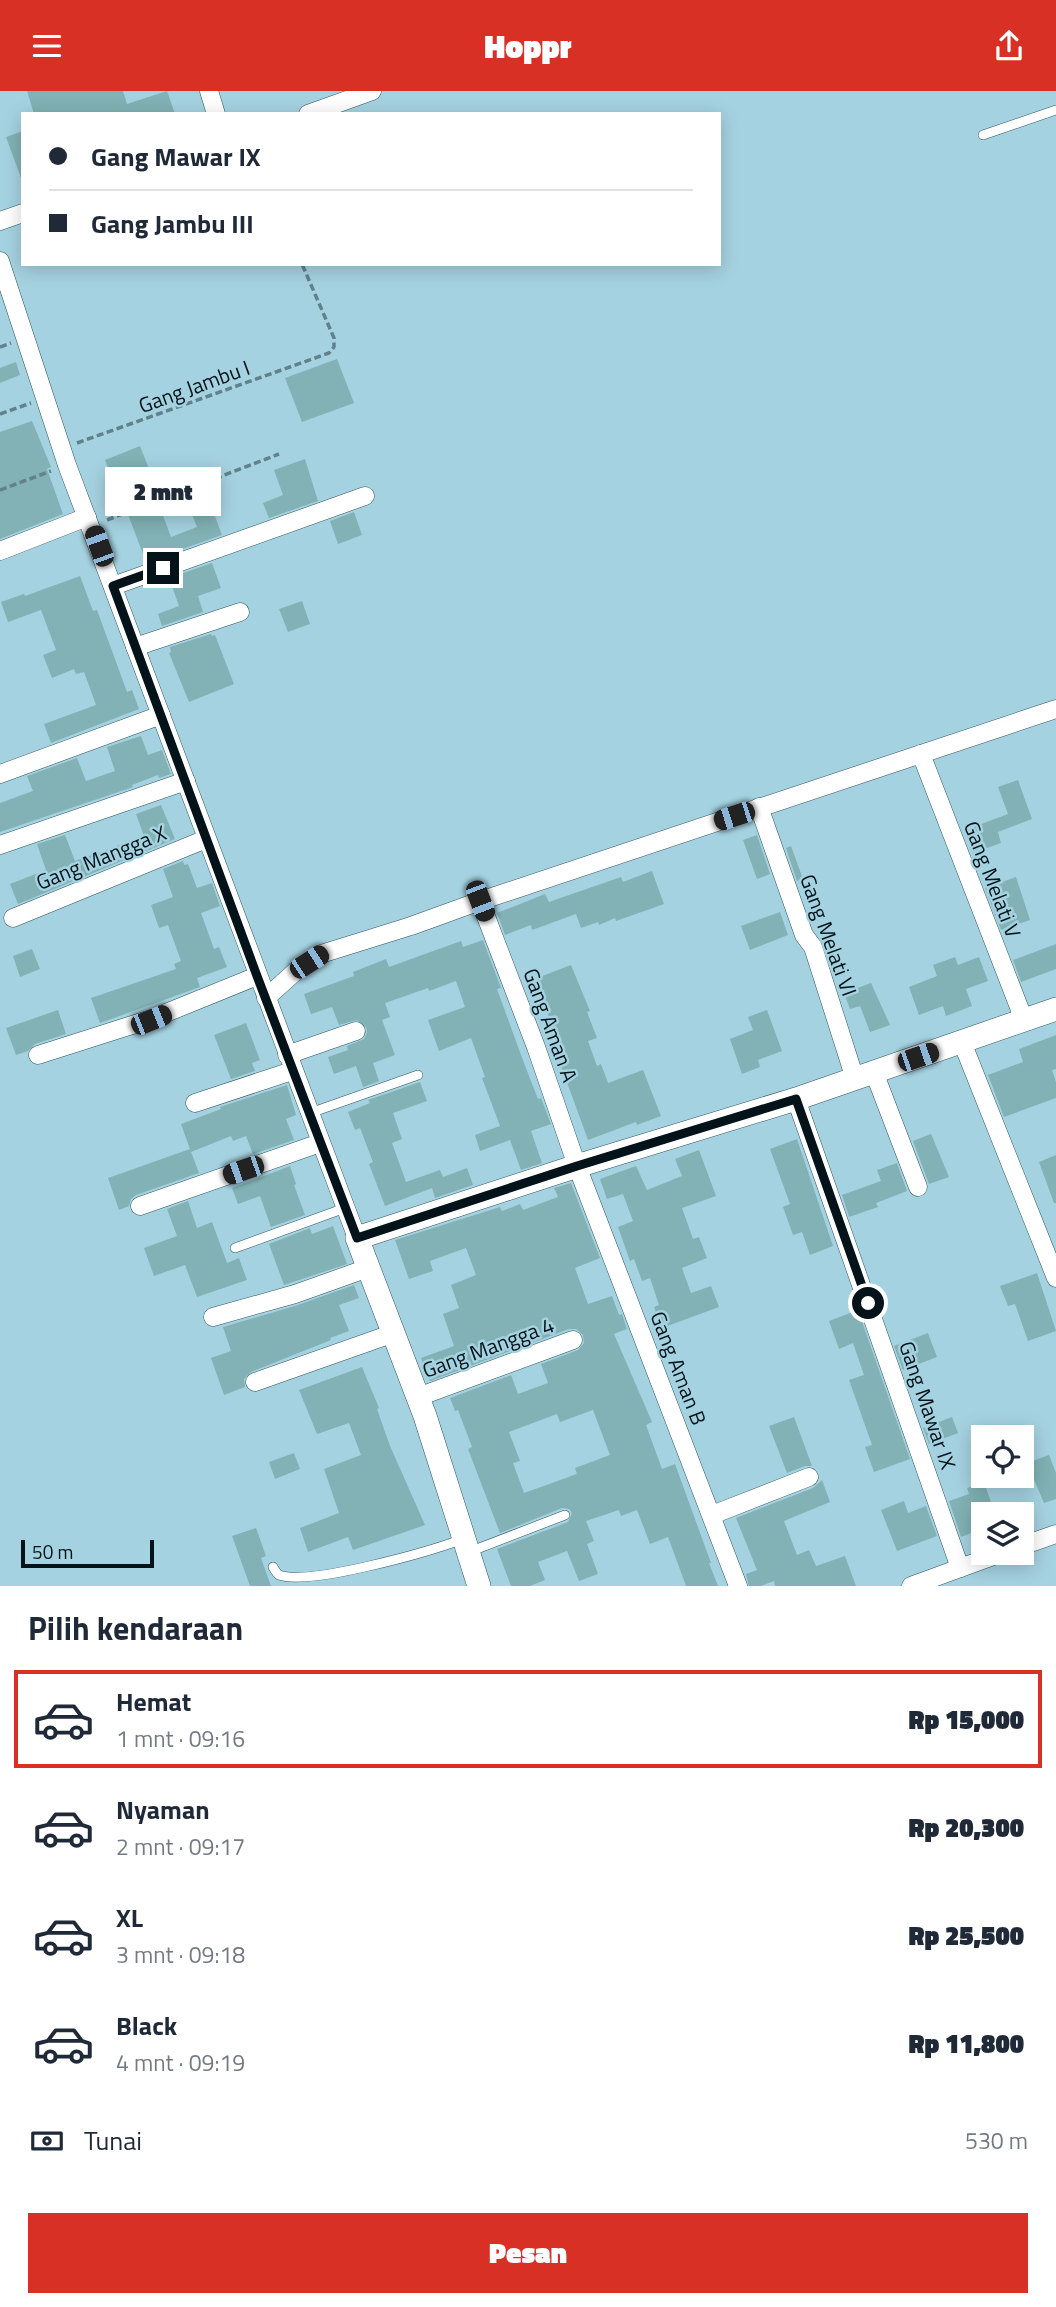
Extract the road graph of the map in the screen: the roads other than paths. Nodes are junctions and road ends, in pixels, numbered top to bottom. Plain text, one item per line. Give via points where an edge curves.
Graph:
1 (209, 91) edge
2 (372, 91) edge
3 (1056, 110) edge
4 (215, 112) edge
5 (314, 112) edge
6 (983, 135) dead end
7 (21, 214) edge
8 (0, 221) edge
9 (0, 261) edge
10 (365, 496) dead end
11 (89, 521) junction
12 (0, 551) edge
13 (113, 586) junction
14 (240, 612) dead end
15 (135, 646) junction
16 (1056, 709) edge
17 (160, 715) junction
18 (920, 754) junction
19 (0, 774) edge
20 (186, 781) junction
21 (759, 807) junction
22 (206, 839) junction
23 (0, 845) edge
24 (480, 901) junction
25 (13, 918) dead end
26 (257, 976) junction
27 (266, 998) junction
28 (1056, 1009) edge
29 (1024, 1020) junction
30 (356, 1031) dead end
31 (962, 1042) junction
32 (38, 1055) dead end
33 (289, 1063) junction
34 (418, 1075) dead end
35 (865, 1075) junction
36 (796, 1099) junction
37 (195, 1103) dead end
38 (310, 1113) junction
39 (320, 1143) junction
40 (577, 1166) junction
41 (918, 1187) dead end
42 (140, 1206) dead end
43 (345, 1208) junction
44 (357, 1238) junction
45 (235, 1248) dead end
46 (368, 1268) junction
47 (1056, 1278) edge
48 (213, 1317) dead end
49 (394, 1333) junction
50 (573, 1341) dead end
51 (255, 1382) dead end
52 (418, 1397) junction
53 (809, 1477) dead end
54 (565, 1515) dead end
55 (712, 1515) junction
56 (1056, 1534) edge
57 (1034, 1542) edge
58 (465, 1546) junction
59 (971, 1564) edge
60 (272, 1567) dead end
61 (960, 1568) junction
62 (479, 1586) edge
63 (738, 1586) edge
64 (911, 1586) edge

1 - 4 street
2 - 5 street
3 - 6 lane
7 - 8 street
9 - 11 street
10 - 13 street
11 - 12 street
11 - 13 street
13 - 15 street
14 - 15 street
15 - 17 street
16 - 18 street
17 - 19 street
17 - 20 street
18 - 21 street
18 - 29 street, Gang Melati V
20 - 22 street
20 - 23 street
21 - 24 street
21 - 35 street, Gang Melati VI via 804,935
22 - 25 street, Gang Mangga X
22 - 26 street
24 - 27 street via 321,954
24 - 40 street, Gang Aman A
26 - 27 street
26 - 32 street via 151,1020
27 - 33 street
28 - 29 street
29 - 31 street
30 - 33 street
31 - 35 street
31 - 47 street
33 - 37 street
33 - 38 street
34 - 38 lane
35 - 36 street
35 - 41 street, Gang Melati VI
36 - 40 street
36 - 61 street, Gang Mawar IX
38 - 39 street
39 - 42 street
39 - 43 street
40 - 44 street
40 - 55 street, Gang Aman B
43 - 44 street
43 - 45 lane
44 - 46 street
46 - 48 street
46 - 49 street
49 - 51 street
49 - 52 street
50 - 52 street, Gang Mangga 4
52 - 58 street
53 - 55 street
54 - 58 lane
55 - 63 street, Gang Aman B
56 - 57 street
58 - 60 lane via 324,1582 300,1583 279,1576
58 - 62 street
59 - 61 street
61 - 64 street

